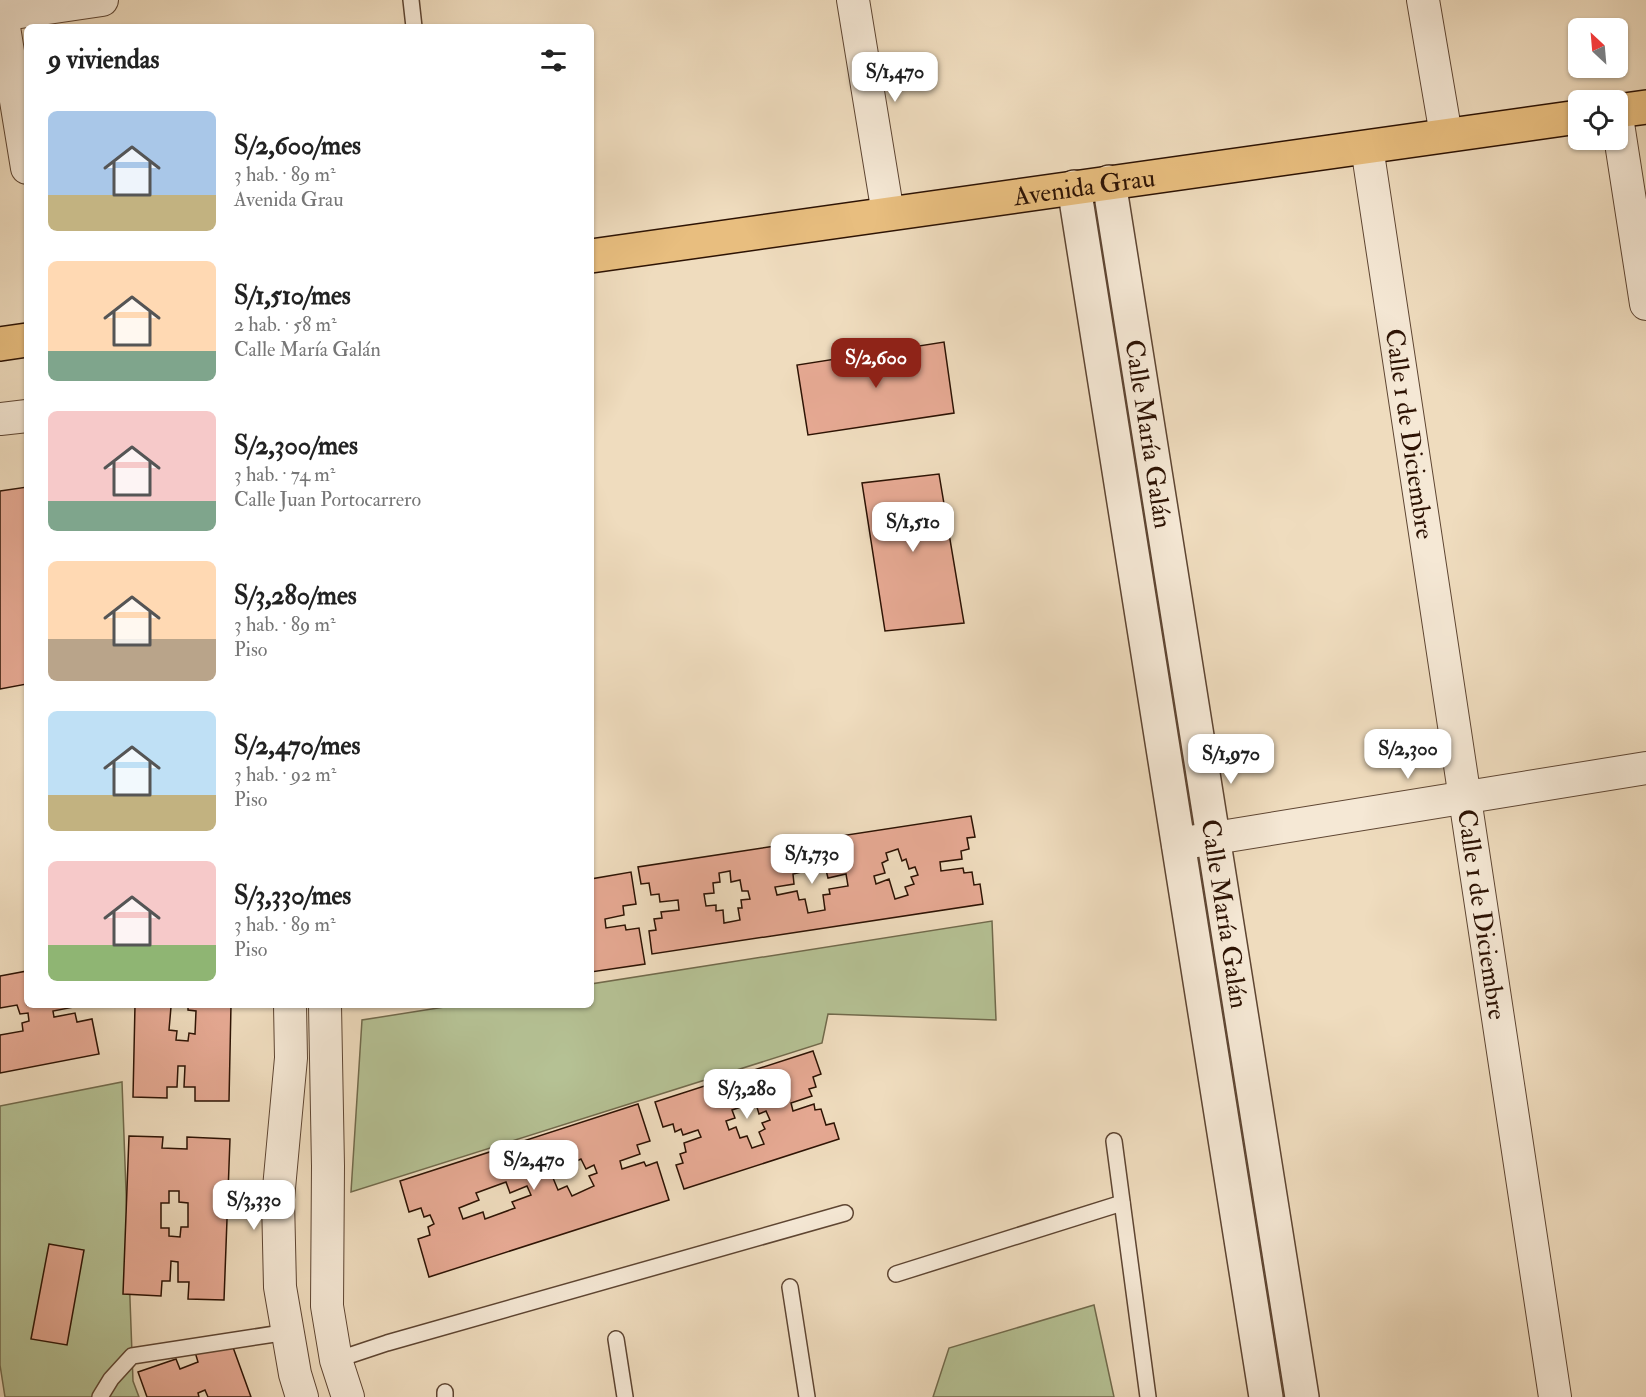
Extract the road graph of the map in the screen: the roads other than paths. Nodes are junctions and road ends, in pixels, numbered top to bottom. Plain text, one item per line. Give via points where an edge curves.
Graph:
1 (411, 0) edge
2 (854, 0) edge
3 (1423, 0) edge
4 (92, 1) edge
5 (1, 15) edge
6 (414, 24) edge
7 (1646, 107) edge
8 (1628, 109) edge
9 (1568, 118) edge
10 (1446, 135) junction
11 (1367, 147) junction
12 (24, 150) edge
13 (1622, 150) edge
14 (1109, 182) junction
15 (1074, 187) junction
16 (888, 214) junction
17 (594, 256) edge
18 (1646, 304) edge
19 (24, 340) edge
20 (0, 344) edge
21 (24, 416) edge
22 (0, 419) edge
23 (1646, 768) edge
24 (1465, 796) junction
25 (1213, 837) junction
26 (1178, 844) junction
27 (290, 1008) edge
28 (312, 1008) edge
29 (325, 1008) edge
30 (291, 1058) junction
31 (1114, 1141) dead end
32 (1122, 1203) junction
33 (845, 1213) dead end
34 (896, 1274) dead end
35 (790, 1287) dead end
36 (288, 1332) junction
37 (616, 1340) dead end
38 (336, 1360) junction
39 (298, 1385) edge
40 (100, 1397) edge
41 (348, 1397) edge
42 (625, 1397) edge
43 (807, 1397) edge
44 (1148, 1397) edge
45 (1266, 1397) edge
46 (1302, 1397) edge
47 (1555, 1397) edge

1 - 6 lane
2 - 16 street
3 - 10 street
4 - 5 street
5 - 12 street
7 - 8 main road
9 - 10 main road, Avenida Grau
10 - 11 main road, Avenida Grau
11 - 14 main road, Avenida Grau
11 - 24 street, Calle 1 de Diciembre
13 - 18 street
14 - 15 main road, Avenida Grau
14 - 25 street, Calle María Galán
15 - 16 main road, Avenida Grau
15 - 26 street, Calle María Galán
16 - 17 main road, Avenida Grau
19 - 20 main road
21 - 22 street
23 - 24 street
24 - 25 street
24 - 47 street, Calle 1 de Diciembre
25 - 26 street
25 - 46 street, Calle María Galán
26 - 45 street, Calle María Galán
27 - 30 street
28 - 30 street
29 - 38 street via 327,1306
30 - 36 street via 278,1200 280,1287
31 - 32 lane
32 - 34 lane
32 - 44 lane
33 - 38 lane
35 - 43 lane
36 - 39 street
36 - 40 lane via 132,1356 111,1378
37 - 42 lane
38 - 39 street
38 - 41 street

